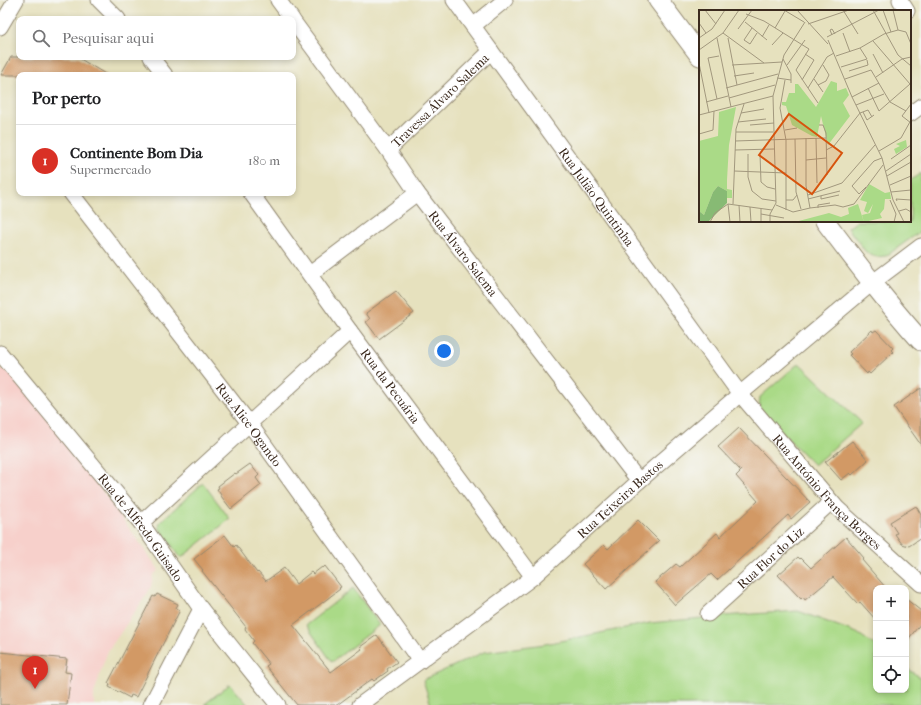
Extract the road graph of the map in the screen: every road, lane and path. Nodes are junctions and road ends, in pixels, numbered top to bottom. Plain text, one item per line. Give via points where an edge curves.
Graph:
1 (16, 0) edge
2 (99, 0) edge
3 (278, 0) edge
4 (454, 0) edge
5 (505, 0) edge
6 (658, 0) edge
7 (900, 0) edge
8 (907, 10) edge
9 (115, 16) edge
10 (289, 16) edge
11 (296, 25) edge
12 (473, 26) junction
13 (0, 27) edge
14 (491, 51) junction
15 (699, 55) edge
16 (153, 60) edge
17 (162, 72) edge
18 (921, 106) edge
19 (911, 113) edge
20 (388, 150) junction
21 (417, 193) junction
22 (73, 196) edge
23 (253, 196) edge
24 (826, 222) edge
25 (921, 246) edge
26 (310, 274) junction
27 (872, 283) junction
28 (350, 331) junction
29 (921, 341) edge
30 (0, 353) edge
31 (740, 394) junction
32 (249, 423) junction
33 (639, 481) junction
34 (832, 502) junction
35 (141, 523) junction
36 (533, 577) junction
37 (918, 578) edge
38 (201, 609) junction
39 (708, 614) dead end
40 (420, 661) junction
41 (152, 705) edge
42 (278, 705) edge
43 (360, 705) edge

1 - 13 street
2 - 9 street
3 - 10 street, Rua Álvaro Salema
4 - 12 street, Rua Julião Quintinha
5 - 12 street
6 - 15 street
7 - 8 street
11 - 20 street, Rua Álvaro Salema
12 - 14 street, Rua Julião Quintinha
14 - 20 street, Travessa Álvaro Salema
14 - 31 street, Rua Julião Quintinha
16 - 17 street
18 - 19 street
20 - 21 street, Rua Álvaro Salema
21 - 26 street
21 - 33 street, Rua Álvaro Salema
22 - 32 street, Rua Alice Ogando
23 - 26 street, Rua da Pecuária
24 - 27 street
25 - 27 street, Rua Teixeira Bastos
26 - 28 street, Rua da Pecuária
27 - 29 street
27 - 31 street, Rua Teixeira Bastos
28 - 32 street
28 - 36 street, Rua da Pecuária
30 - 35 street, Rua de Alfredo Guisado
31 - 33 street, Rua Teixeira Bastos
31 - 34 street, Rua António França Borges
32 - 35 street
32 - 40 street, Rua Alice Ogando
33 - 36 street, Rua Teixeira Bastos
34 - 37 street, Rua António França Borges
34 - 39 street, Rua Flor do Liz
35 - 38 street, Rua de Alfredo Guisado
36 - 40 street, Rua Teixeira Bastos
38 - 41 street
38 - 42 street, Rua de Alfredo Guisado
40 - 43 street, Rua Teixeira Bastos

